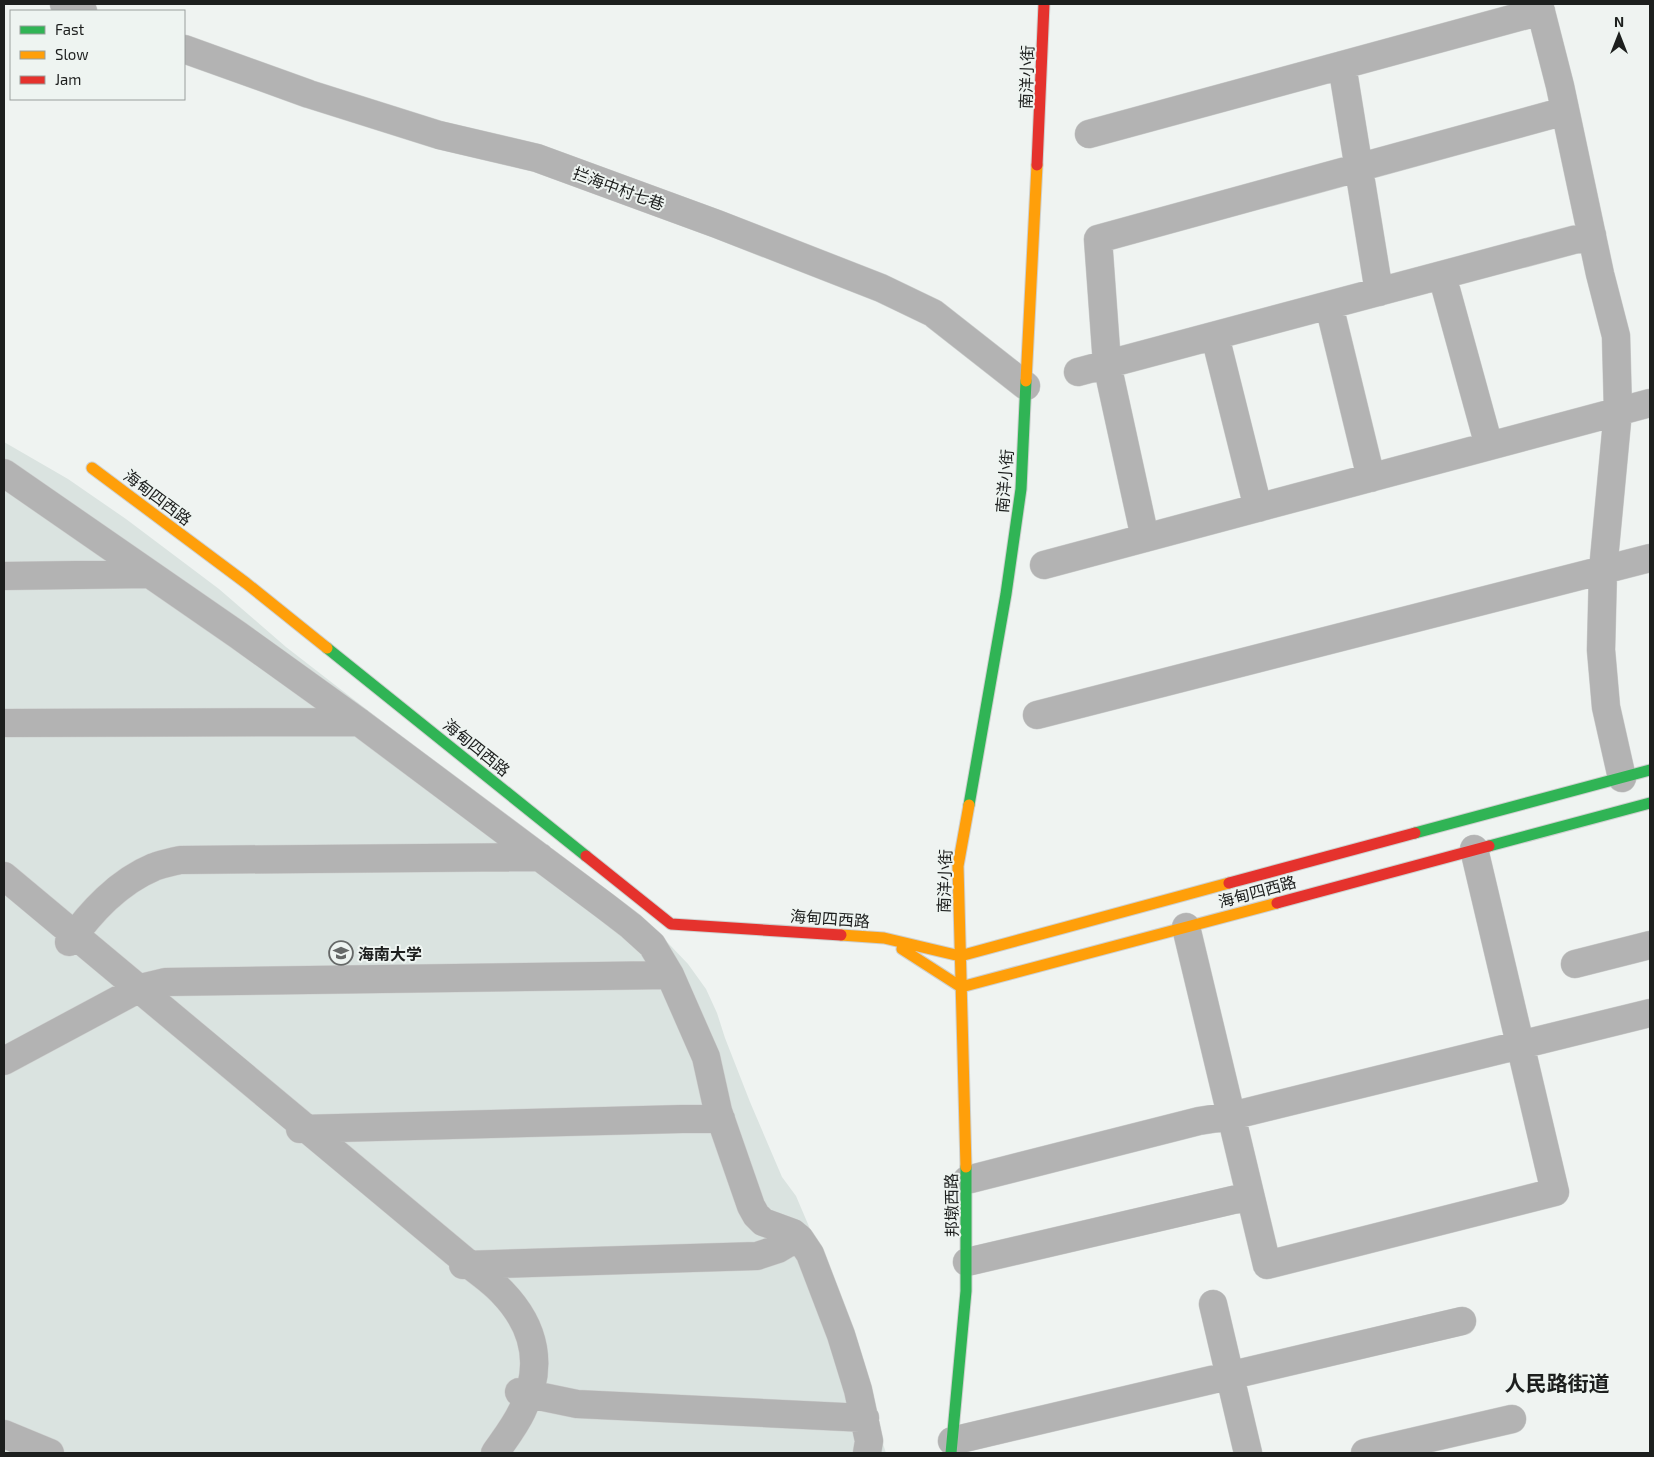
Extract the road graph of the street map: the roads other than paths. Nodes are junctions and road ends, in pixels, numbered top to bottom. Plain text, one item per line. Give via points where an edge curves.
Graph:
1 (64, 4) edge
2 (1044, 4) edge
3 (1540, 7) edge
4 (80, 10) edge
5 (185, 49) edge
6 (1342, 65) junction
7 (1565, 112) junction
8 (1090, 134) dead end
9 (1358, 168) junction
10 (1592, 235) junction
11 (1442, 275) junction
12 (1379, 292) junction
13 (1329, 305) junction
14 (1215, 336) junction
15 (1107, 364) junction
16 (1078, 372) dead end
17 (1026, 386) junction
18 (1650, 403) edge
19 (1618, 411) junction
20 (1489, 446) junction
21 (92, 468) dead end
22 (4, 473) edge
23 (1371, 478) junction
24 (1258, 508) junction
25 (1145, 538) junction
26 (1650, 558) edge
27 (1044, 566) dead end
28 (1603, 570) junction
29 (148, 574) junction
30 (4, 576) edge
31 (1037, 715) dead end
32 (359, 722) junction
33 (4, 723) edge
34 (1650, 770) edge
35 (1622, 778) junction
36 (1650, 802) edge
37 (1474, 849) junction
38 (540, 857) junction
39 (4, 876) edge
40 (4, 889) edge
41 (1186, 927) junction
42 (72, 938) junction
43 (884, 938) junction
44 (1650, 945) edge
45 (960, 956) junction
46 (1575, 964) dead end
47 (670, 975) junction
48 (960, 987) junction
49 (135, 990) junction
50 (1650, 1013) edge
51 (1520, 1046) junction
52 (4, 1061) edge
53 (1231, 1116) junction
54 (721, 1119) junction
55 (300, 1128) junction
56 (967, 1180) junction
57 (1250, 1196) junction
58 (798, 1237) junction
59 (967, 1262) junction
60 (463, 1265) junction
61 (1213, 1304) dead end
62 (1462, 1321) dead end
63 (1229, 1376) junction
64 (524, 1393) junction
65 (865, 1418) junction
66 (1512, 1419) dead end
67 (4, 1434) edge
68 (952, 1447) edge
69 (50, 1453) edge
70 (482, 1453) edge
71 (495, 1453) edge
72 (867, 1453) edge
73 (1248, 1453) edge
74 (1365, 1453) edge

1 - 4 street
2 - 17 street, 南洋小街 via 1042,102
3 - 6 street
3 - 7 street
5 - 17 street, 拦海中村七巷 via 309,94 439,135 537,158 881,288 933,313
6 - 8 street
6 - 9 street
7 - 9 street
7 - 10 street
9 - 12 street
9 - 15 street via 1098,239
10 - 11 street
10 - 19 street via 1616,336
11 - 12 street
11 - 20 street
12 - 13 street
13 - 14 street
13 - 23 street
14 - 15 street
14 - 24 street
15 - 16 street
15 - 25 street
17 - 45 street, 南洋小街 via 1021,489 1006,594 958,866
18 - 19 street
19 - 20 street
19 - 28 street
20 - 23 street
21 - 43 street, 海甸四西路 via 246,583 671,924
22 - 29 street
23 - 24 street
24 - 25 street
25 - 27 street
26 - 28 street
28 - 31 street
28 - 35 street via 1601,650 1606,707
29 - 30 street
29 - 32 street
32 - 33 street
32 - 38 street
34 - 35 street, 海甸四西路
35 - 45 street, 海甸四西路
36 - 37 street, 海甸四西路
37 - 41 street, 海甸四西路
37 - 51 street
38 - 42 street via 180,860 154,867 129,880 107,897
38 - 47 street via 652,945
39 - 42 street
40 - 42 street
41 - 48 street, 海甸四西路
41 - 53 street
42 - 49 street
43 - 45 street, 海甸四西路
43 - 48 street, 海甸四西路
44 - 46 street
45 - 48 street, 邦墩西路
47 - 49 street via 165,982
47 - 54 street via 706,1057
48 - 56 street, 邦墩西路
49 - 52 street
49 - 55 street
50 - 51 street
51 - 53 street
51 - 57 street via 1555,1192 1267,1265
53 - 56 street via 1198,1121
53 - 57 street
54 - 55 street
54 - 58 street via 756,1215 763,1222
55 - 60 street
56 - 59 street, 邦墩西路
57 - 59 street
58 - 60 street via 757,1256
58 - 65 street via 810,1254 834,1317
59 - 68 street, 邦墩西路
60 - 64 street via 495,1297 512,1321 524,1362
61 - 63 street
62 - 63 street
63 - 68 street
63 - 73 street
64 - 65 street via 577,1404
64 - 70 street
64 - 71 street via 522,1412
65 - 72 street via 869,1441
66 - 74 street
67 - 69 street

